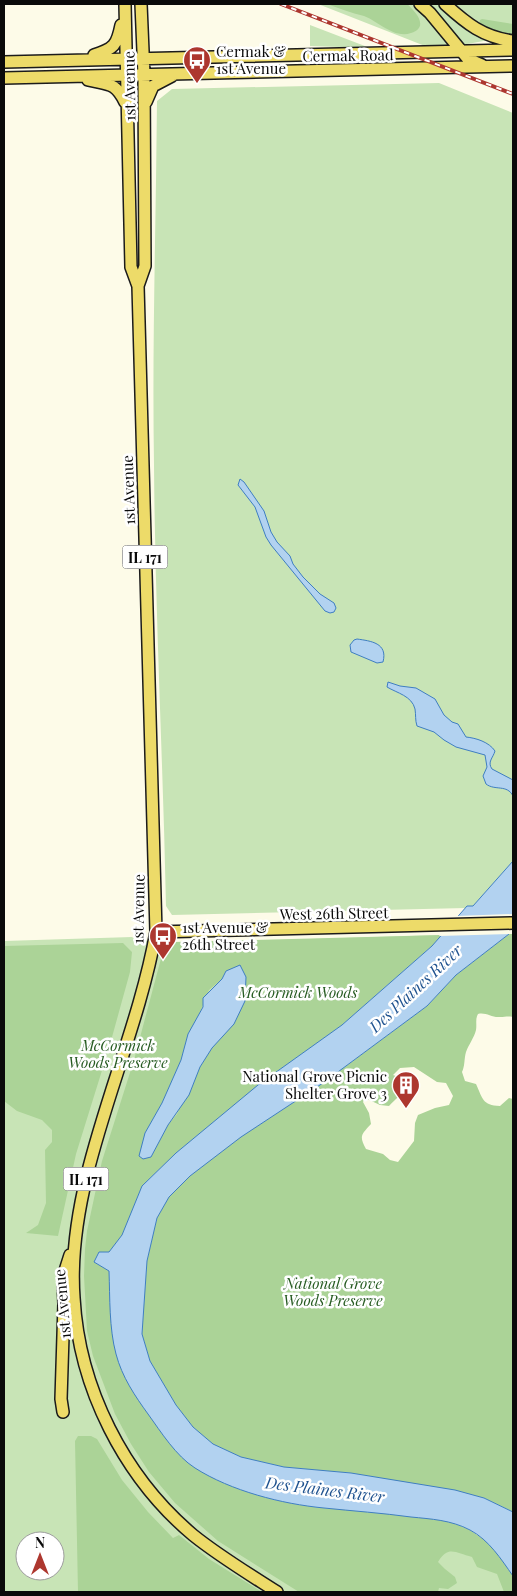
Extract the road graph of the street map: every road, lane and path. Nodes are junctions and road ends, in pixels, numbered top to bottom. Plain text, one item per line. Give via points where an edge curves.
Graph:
1 (125, 4) edge
2 (142, 4) edge
3 (420, 4) edge
4 (445, 4) edge
5 (513, 41) edge
6 (513, 50) edge
7 (460, 51) junction
8 (126, 58) junction
9 (144, 58) junction
10 (80, 59) junction
11 (4, 62) edge
12 (513, 66) edge
13 (491, 67) junction
14 (175, 74) junction
15 (126, 75) junction
16 (144, 75) junction
17 (74, 77) junction
18 (4, 78) edge
19 (128, 106) junction
20 (144, 106) junction
21 (138, 286) junction
22 (513, 923) edge
23 (156, 932) junction
24 (75, 1239) junction
25 (63, 1412) dead end
26 (277, 1592) edge

1 - 8 main road, 1st Avenue / IL 171
1 - 10 main road via 116,43 107,51
2 - 9 main road, 1st Avenue / IL 171
3 - 7 main road
4 - 5 main road via 476,29
6 - 7 main road, Cermak Road
7 - 9 main road, Cermak Road
7 - 13 main road via 475,63
8 - 9 main road, Cermak Road
8 - 10 main road, Cermak Road
8 - 15 main road, 1st Avenue / IL 171
9 - 16 main road, 1st Avenue / IL 171
10 - 11 main road, Cermak Road
12 - 13 main road, Cermak Road
13 - 14 main road, Cermak Road
14 - 16 main road, Cermak Road
14 - 20 main road via 154,86
15 - 16 main road, Cermak Road
15 - 17 main road, Cermak Road
15 - 19 main road, 1st Avenue / IL 171
16 - 20 main road, 1st Avenue / IL 171
17 - 18 main road, Cermak Road
17 - 19 main road via 115,87
19 - 21 main road, 1st Avenue / IL 171 via 131,268
20 - 21 main road, 1st Avenue / IL 171 via 145,266
21 - 23 main road, 1st Avenue / IL 171
22 - 23 main road, West 26th Street
23 - 24 main road, 1st Avenue / IL 171 via 140,1005 87,1175
24 - 25 main road via 63,1277
24 - 26 main road, 1st Avenue / IL 171 via 74,1298 82,1353 99,1405 120,1448 153,1493 192,1534

